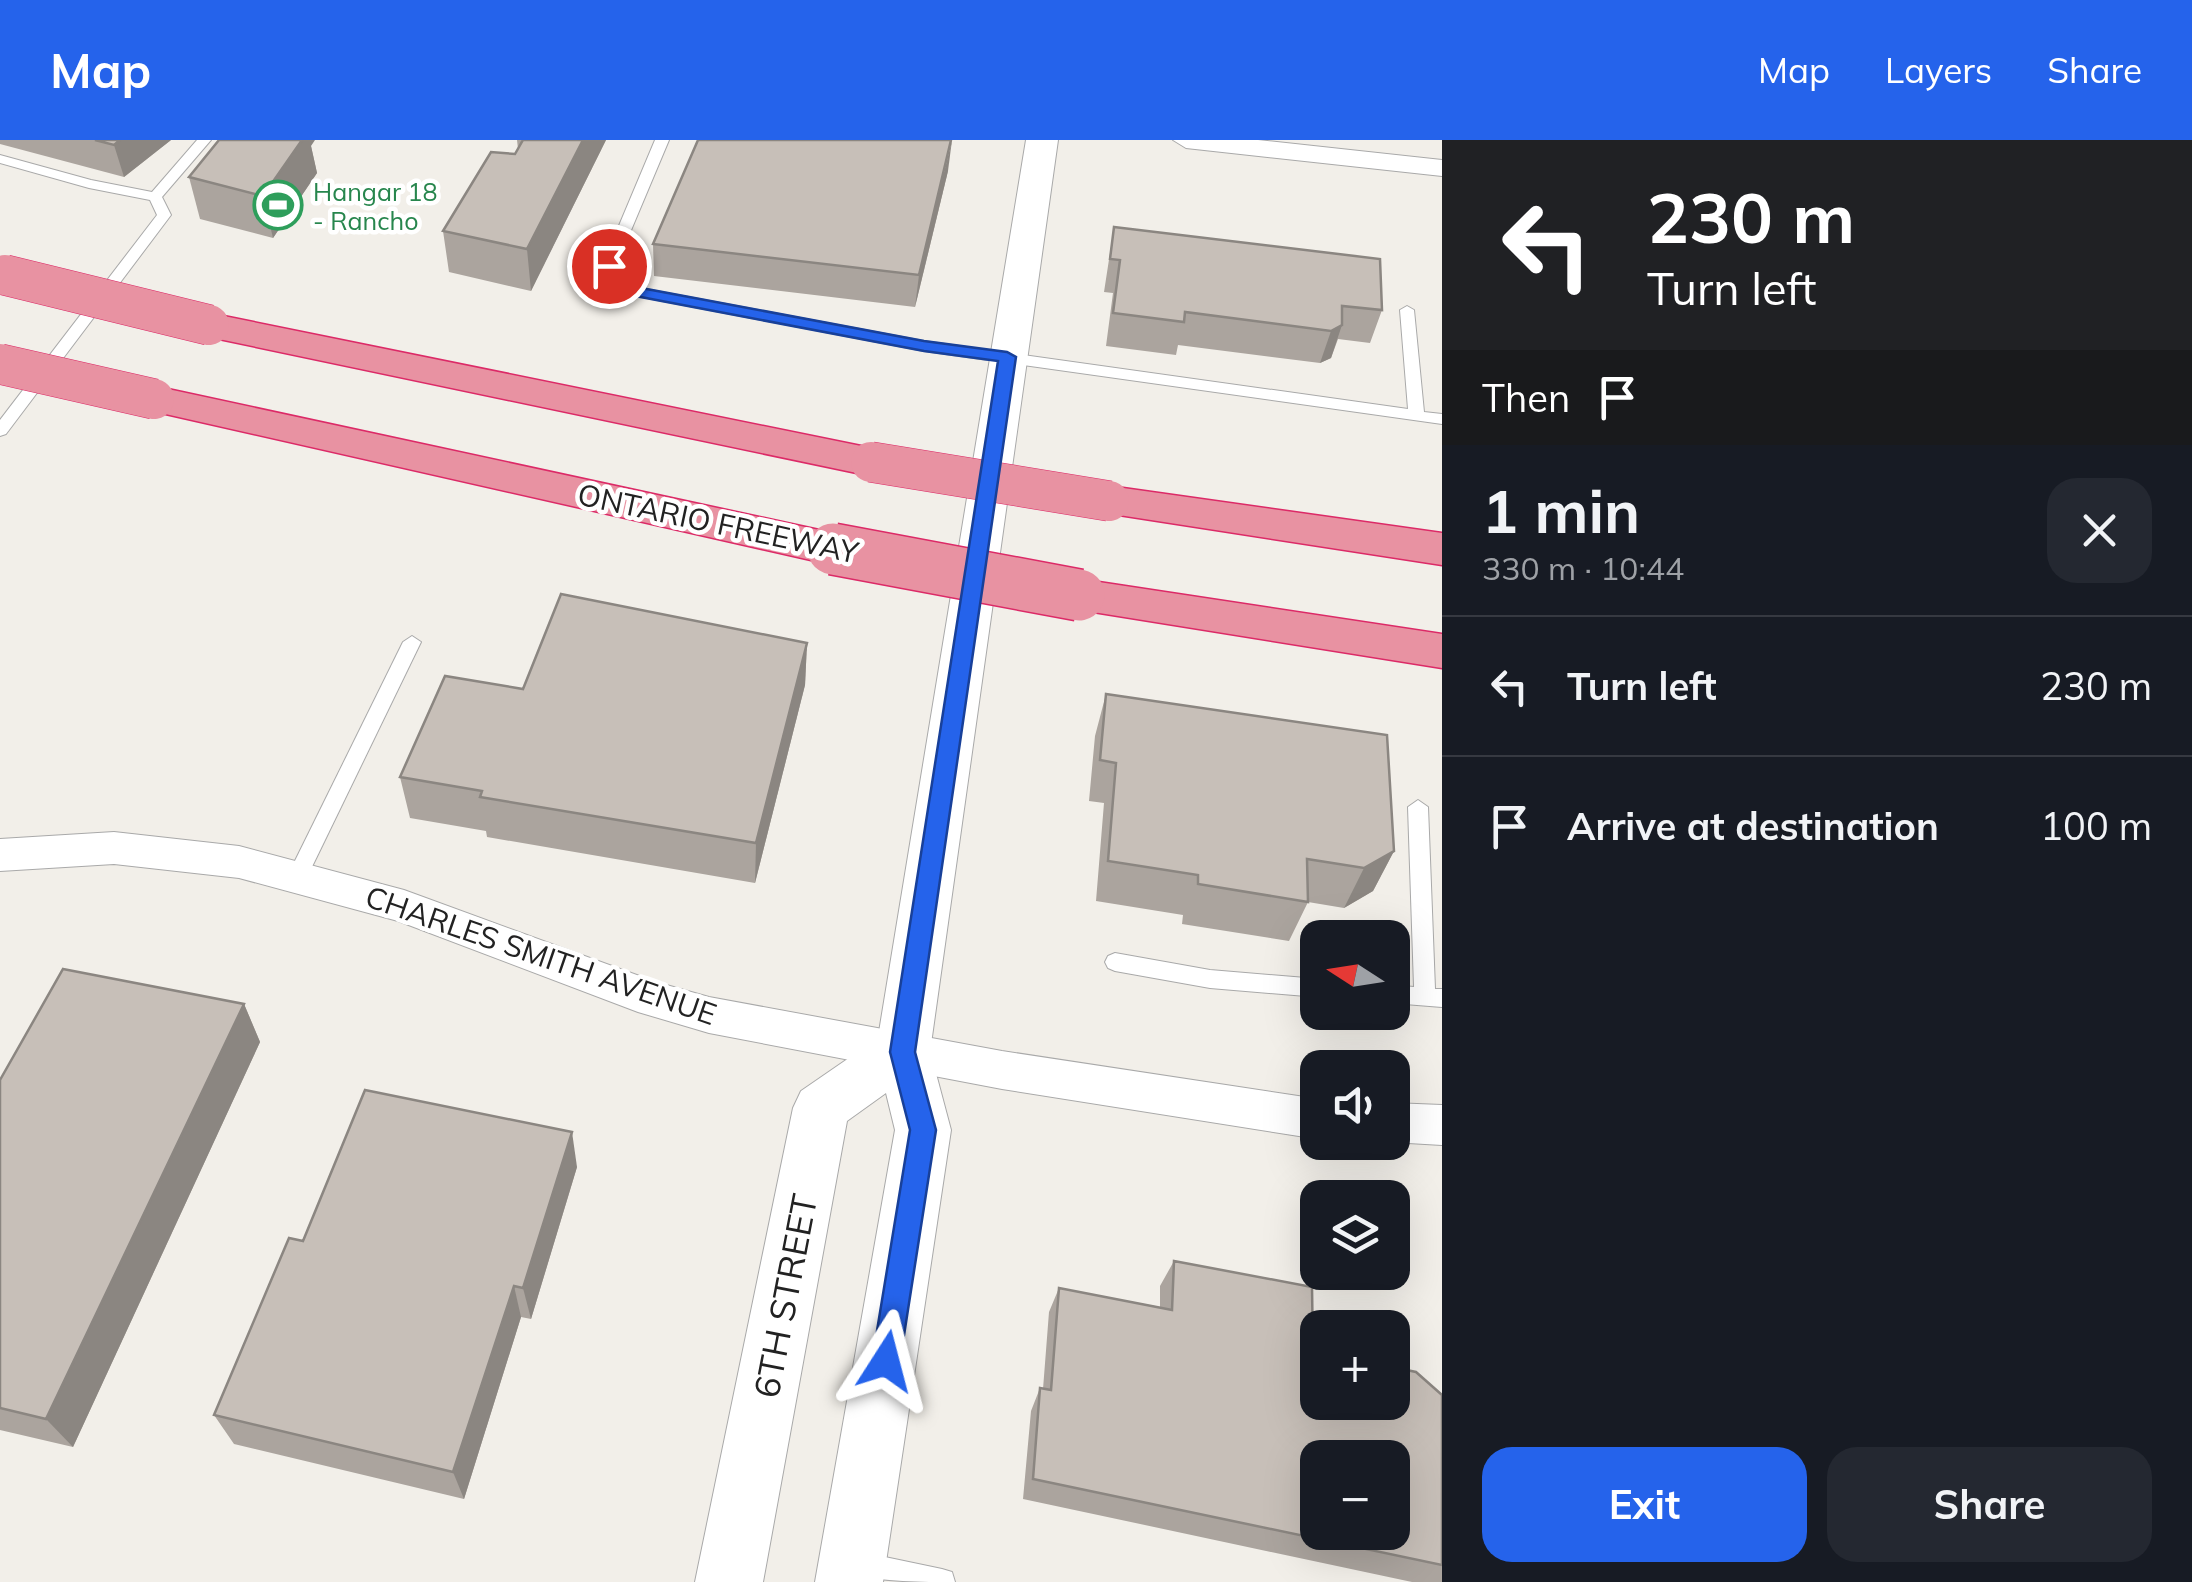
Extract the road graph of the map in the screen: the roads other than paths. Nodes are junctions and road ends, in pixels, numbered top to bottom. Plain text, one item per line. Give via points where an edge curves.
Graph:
1 (204, 140) edge
2 (662, 140) edge
3 (1042, 140) edge
4 (1186, 140) edge
5 (0, 160) edge
6 (1442, 168) edge
7 (156, 197) junction
8 (2, 275) edge
9 (1407, 310) dead end
10 (1007, 357) junction
11 (0, 364) edge
12 (1416, 415) junction
13 (1442, 419) edge
14 (0, 431) edge
15 (1442, 549) edge
16 (412, 642) dead end
17 (1442, 651) edge
18 (1418, 807) dead end
19 (0, 854) edge
20 (298, 875) junction
21 (1115, 962) dead end
22 (1300, 986) edge
23 (1434, 998) edge
24 (903, 1052) junction
25 (1300, 1116) edge
26 (1410, 1124) edge
27 (1442, 1125) edge
28 (851, 1572) edge
29 (730, 1582) edge
30 (942, 1582) edge

1 - 7 lane
2 - 10 lane via 609,266 612,280 631,291
3 - 10 street
4 - 6 street
5 - 7 lane
7 - 14 lane via 164,215
8 - 15 highway, bridge via 209,325 870,462
9 - 12 lane
10 - 12 lane
10 - 24 street
11 - 17 highway, ONTARIO FREEWAY, bridge via 833,549
12 - 13 lane
16 - 20 lane
18 - 23 lane
19 - 20 street, CHARLES SMITH AVENUE via 114,848
20 - 24 street, CHARLES SMITH AVENUE via 404,906 653,999
21 - 22 lane
24 - 25 street, CHARLES SMITH AVENUE
24 - 28 street via 923,1130
24 - 29 street, 6TH STREET via 822,1108
26 - 27 street
28 - 30 lane

